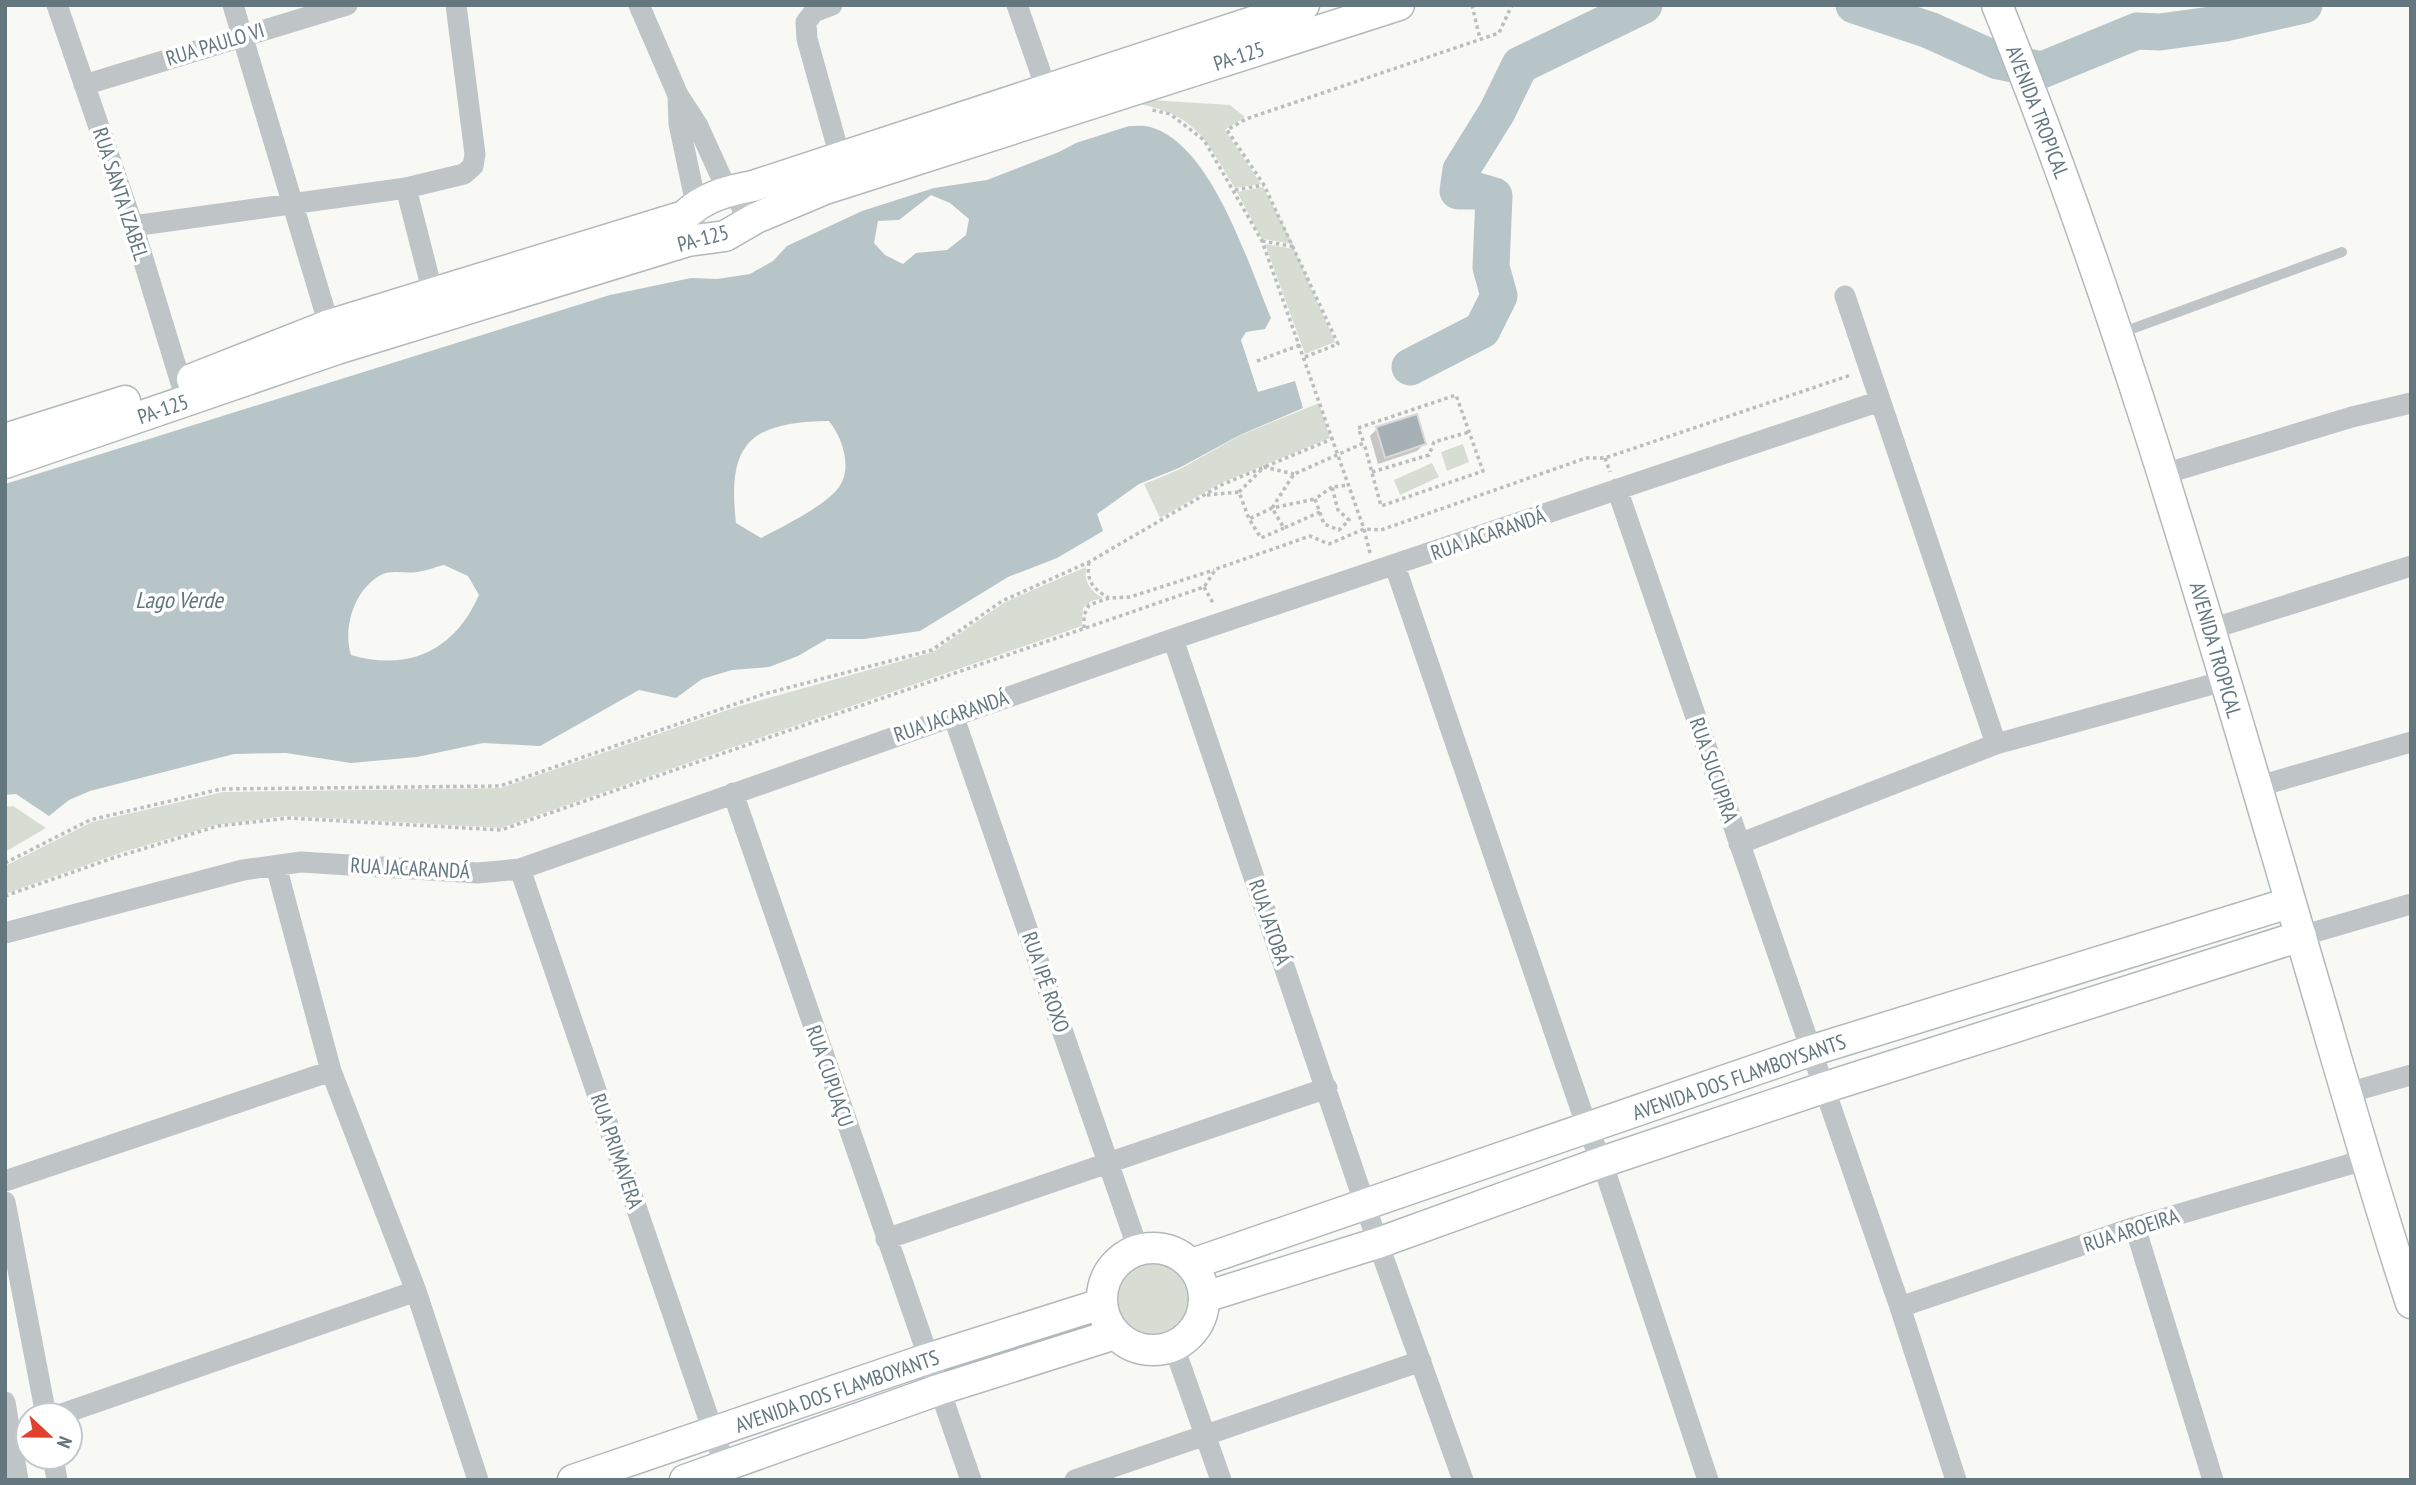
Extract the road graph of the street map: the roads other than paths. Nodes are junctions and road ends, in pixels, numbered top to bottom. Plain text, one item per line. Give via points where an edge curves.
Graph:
1 (57, 5) edge
2 (233, 5) edge
3 (347, 5) edge
4 (456, 5) edge
5 (639, 5) edge
6 (832, 5) edge
7 (1304, 5) edge
8 (1398, 5) edge
9 (1997, 5) edge
10 (1022, 7) edge
11 (243, 35) junction
12 (84, 85) junction
13 (1046, 91) junction
14 (678, 95) junction
15 (840, 157) junction
16 (407, 188) junction
17 (727, 190) junction
18 (293, 204) junction
19 (696, 204) junction
20 (133, 226) junction
21 (741, 226) junction
22 (708, 239) junction
23 (2342, 252) dead end
24 (431, 286) dead end
25 (1845, 296) dead end
26 (329, 325) junction
27 (2118, 334) junction
28 (181, 383) junction
29 (1880, 401) junction
30 (2411, 403) edge
31 (5, 439) edge
32 (5, 463) edge
33 (2164, 474) junction
34 (1617, 489) junction
35 (1395, 566) junction
36 (2411, 566) edge
37 (2211, 629) junction
38 (1173, 639) junction
39 (2224, 681) junction
40 (953, 715) junction
41 (2411, 743) edge
42 (1996, 744) junction
43 (2256, 787) junction
44 (733, 793) junction
45 (1739, 844) junction
46 (276, 866) junction
47 (520, 869) junction
48 (2289, 903) junction
49 (2411, 904) edge
50 (5, 933) edge
51 (2301, 936) junction
52 (1810, 1051) junction
53 (331, 1071) junction
54 (2411, 1075) edge
55 (1327, 1088) junction
56 (1823, 1088) junction
57 (2347, 1093) junction
58 (1588, 1129) junction
59 (2364, 1160) junction
60 (1108, 1162) junction
61 (1602, 1162) junction
62 (5, 1181) edge
63 (5, 1202) edge
64 (1366, 1204) junction
65 (2136, 1227) junction
66 (886, 1239) junction
67 (1378, 1243) junction
68 (2402, 1246) edge
69 (1138, 1249) junction
70 (1192, 1264) junction
71 (416, 1291) junction
72 (1205, 1297) junction
73 (2411, 1303) edge
74 (1101, 1304) junction
75 (1900, 1307) junction
76 (1115, 1334) junction
77 (1174, 1347) junction
78 (927, 1359) junction
79 (1421, 1361) junction
80 (938, 1390) junction
81 (43, 1401) edge
82 (5, 1402) edge
83 (84, 1406) edge
84 (714, 1433) junction
85 (8, 1434) edge
86 (1206, 1435) junction
87 (725, 1466) junction
88 (18, 1480) edge
89 (478, 1480) edge
90 (573, 1480) edge
91 (685, 1480) edge
92 (971, 1480) edge
93 (1074, 1480) edge
94 (1221, 1480) edge
95 (1463, 1480) edge
96 (1708, 1480) edge
97 (1956, 1480) edge
98 (2213, 1480) edge

1 - 12 street, RUA SANTA IZABEL
2 - 11 street
3 - 11 street, RUA PAULO VI
4 - 16 street via 473,166 464,174
5 - 14 street
6 - 15 street via 814,12 806,22
7 - 13 street, PA-125 / PA-125
8 - 21 street, PA-125 / PA-125 via 825,190
9 - 27 street, AVENIDA TROPICAL
10 - 13 street
11 - 12 street, RUA PAULO VI
11 - 18 street
12 - 20 street, RUA SANTA IZABEL
13 - 15 street, PA-125 / PA-125
14 - 17 street via 695,120
14 - 19 street
15 - 17 street, PA-125 / PA-125
16 - 18 street
16 - 24 street
17 - 19 street, PA-125 / PA-125
17 - 21 street via 743,207
18 - 20 street
18 - 26 street
19 - 22 street via 696,224
19 - 26 street, PA-125 / PA-125 via 684,216
20 - 28 street, RUA SANTA IZABEL
21 - 22 street, PA-125 / PA-125
22 - 32 street, PA-125 / PA-125 via 688,241 337,349
23 - 27 lane
25 - 29 street
26 - 28 street, PA-125 / PA-125
27 - 33 street, AVENIDA TROPICAL
28 - 31 street, PA-125 / PA-125
29 - 34 street, RUA JACARANDÁ
29 - 42 street
30 - 33 street
33 - 37 street, AVENIDA TROPICAL
34 - 35 street, RUA JACARANDÁ
34 - 45 street, RUA SUCUPIRA
35 - 38 street, RUA JACARANDÁ
35 - 58 street
36 - 37 street
37 - 39 street, AVENIDA TROPICAL
38 - 40 street, RUA JACARANDÁ
38 - 55 street, RUA JATOBÁ
39 - 42 street
39 - 43 street, AVENIDA TROPICAL
40 - 44 street, RUA JACARANDÁ
40 - 60 street, RUA IPÊ ROXO
41 - 43 street
42 - 45 street
43 - 48 street, AVENIDA TROPICAL
44 - 47 street, RUA JACARANDÁ
44 - 66 street, RUA CUPUAÇU
45 - 52 street, RUA SUCUPIRA
46 - 47 street, RUA JACARANDÁ via 302,862 478,873
46 - 50 street, RUA JACARANDÁ via 243,870
46 - 53 street
47 - 84 street, RUA PRIMAVERA
48 - 51 street, AVENIDA TROPICAL
48 - 52 street, AVENIDA DOS FLAMBOYSANTS
49 - 51 street
51 - 56 street, AVENIDA DOS FLAMBOYSANTS
51 - 57 street, AVENIDA TROPICAL
52 - 56 street, RUA SUCUPIRA
52 - 58 street, AVENIDA DOS FLAMBOYSANTS
53 - 62 street
53 - 71 street
54 - 57 street
55 - 60 street
55 - 64 street, RUA JATOBÁ
56 - 61 street, AVENIDA DOS FLAMBOYSANTS
56 - 75 street, RUA SUCUPIRA
57 - 59 street, AVENIDA TROPICAL
58 - 61 street
58 - 64 street, AVENIDA DOS FLAMBOYSANTS
59 - 65 street, RUA AROEIRA
59 - 68 street, AVENIDA TROPICAL
60 - 66 street
60 - 69 street, RUA IPÊ ROXO
61 - 67 street, AVENIDA DOS FLAMBOYSANTS
61 - 96 street
63 - 81 street
64 - 67 street, RUA JATOBÁ
64 - 70 street, AVENIDA DOS FLAMBOYSANTS
65 - 75 street, RUA AROEIRA
65 - 98 street
66 - 78 street, RUA CUPUAÇU
67 - 72 street, AVENIDA DOS FLAMBOYSANTS
67 - 79 street
68 - 73 street, AVENIDA TROPICAL
69 - 70 street via 1158,1247 1177,1252
69 - 74 street via 1110,1270
70 - 72 street
71 - 83 street
71 - 89 street
72 - 77 street via 1202,1318
74 - 76 street
74 - 78 street, AVENIDA DOS FLAMBOYANTS
75 - 97 street, RUA SUCUPIRA
76 - 77 street via 1142,1350
76 - 80 street, AVENIDA DOS FLAMBOYANTS
77 - 86 street
78 - 80 street, RUA CUPUAÇU
78 - 84 street, AVENIDA DOS FLAMBOYANTS
79 - 86 street
79 - 95 street
80 - 87 street, AVENIDA DOS FLAMBOYANTS
80 - 92 street
82 - 85 street
84 - 87 street, RUA PRIMAVERA
84 - 90 street, AVENIDA DOS FLAMBOYANTS
85 - 88 street
86 - 93 street
86 - 94 street
87 - 91 street, AVENIDA DOS FLAMBOYANTS

